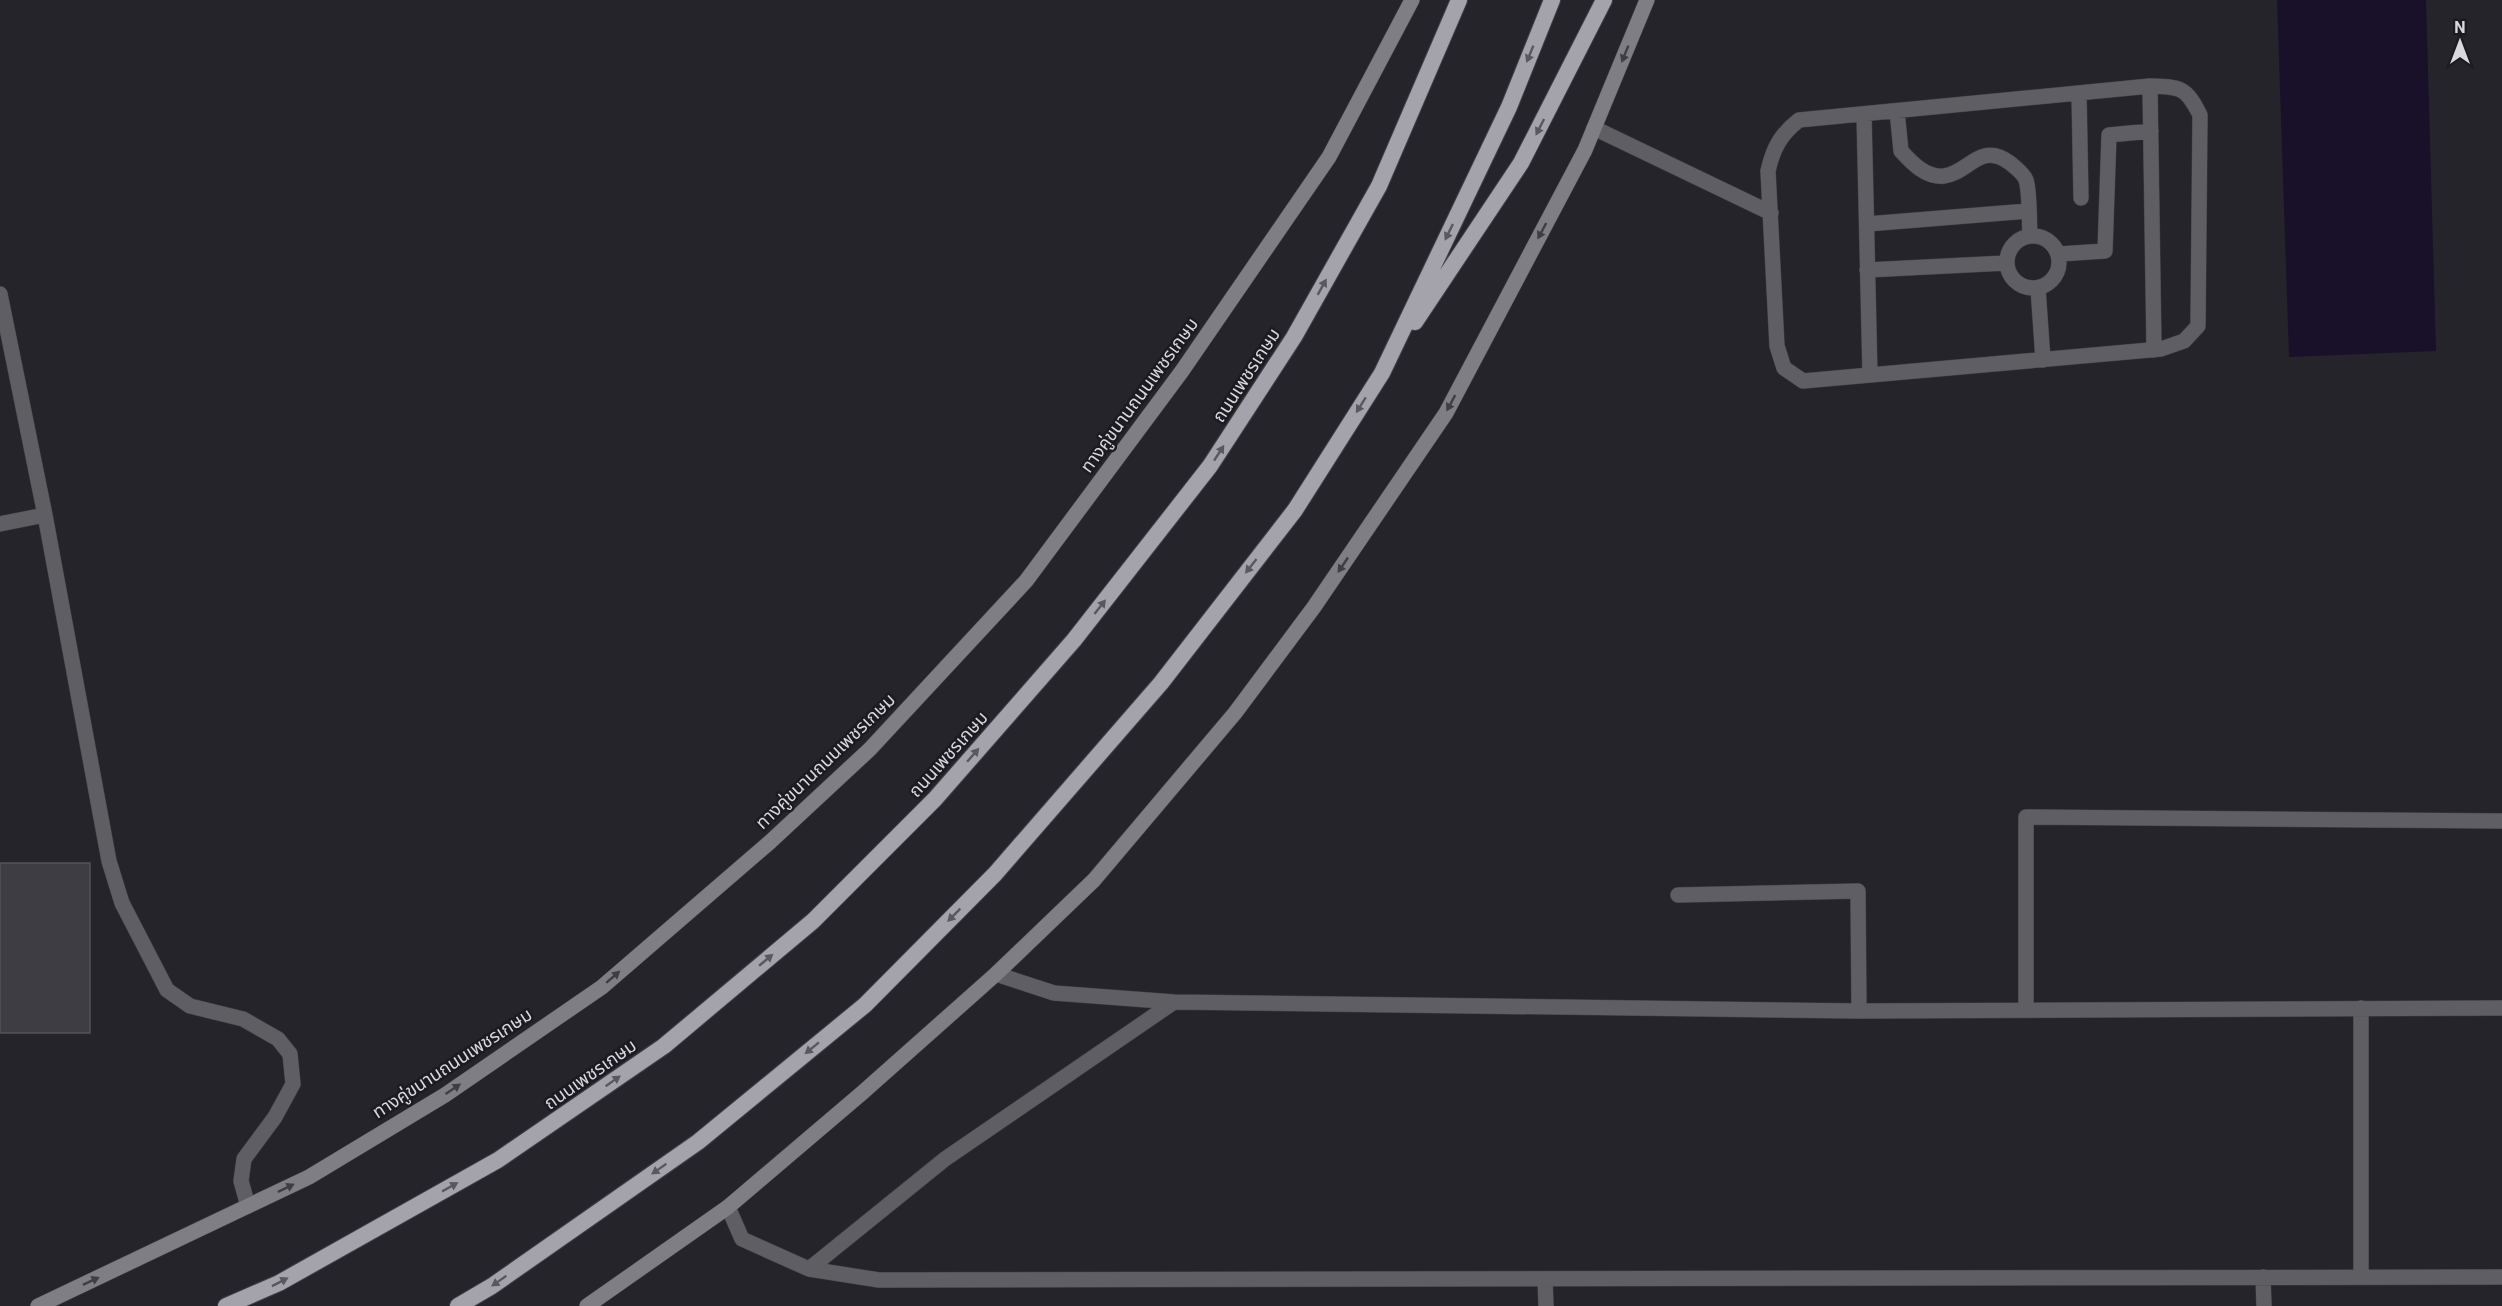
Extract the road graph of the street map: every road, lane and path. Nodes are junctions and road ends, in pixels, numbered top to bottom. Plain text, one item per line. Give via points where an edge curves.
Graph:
1 (1412, 0) edge
2 (1459, 0) edge
3 (1552, 0) edge
4 (1604, 0) edge
5 (1647, 0) edge
6 (2151, 86) junction
7 (2079, 93) junction
8 (1897, 111) junction
9 (1864, 114) junction
10 (1594, 128) junction
11 (2151, 131) junction
12 (2081, 198) dead end
13 (2028, 211) junction
14 (1771, 213) junction
15 (1867, 224) junction
16 (2030, 236) junction
17 (2059, 254) junction
18 (2006, 263) junction
19 (1868, 270) junction
20 (2038, 288) junction
21 (0, 294) edge
22 (2154, 350) junction
23 (2043, 360) junction
24 (1382, 372) junction
25 (1870, 375) junction
26 (45, 515) junction
27 (0, 524) edge
28 (2502, 821) edge
29 (1678, 895) dead end
30 (996, 974) junction
31 (1174, 1002) junction
32 (2361, 1008) junction
33 (2502, 1008) edge
34 (2026, 1010) junction
35 (1859, 1011) junction
36 (248, 1206) junction
37 (728, 1207) junction
38 (809, 1269) junction
39 (2263, 1277) junction
40 (2361, 1277) junction
41 (2502, 1277) edge
42 (1545, 1279) junction
43 (38, 1306) edge
44 (226, 1306) edge
45 (458, 1306) edge
46 (587, 1306) edge
47 (1546, 1306) edge
48 (2264, 1306) edge

36 -> 1 main road, ทางคู่ขนานถนนเพชรเกษม via 309,1177 445,1095 602,987 770,842 870,749 1026,581 1182,371 1329,157
44 -> 2 highway, ถนนเพชรเกษม via 279,1283 498,1160 664,1046 813,921 935,800 1074,640 1210,466 1294,338 1379,186
3 -> 24 highway via 1509,107
4 -> 24 highway via 1521,163
5 -> 10 main road
6 - 7 street
6 - 11 street
6 - 22 street via 2174,87 2190,95 2200,115 2199,326 2184,341
7 - 8 street
7 - 12 street
8 - 9 street
8 - 13 street via 1901,151 1918,168 1942,177 1985,156 2002,157 2026,179
9 - 14 street via 1800,120 1786,130 1773,148 1768,171
9 - 15 street
10 - 14 street
10 -> 30 main road via 1446,413 1314,607 1235,713 1094,880
11 - 17 street via 2109,135 2105,251
11 - 22 street
13 - 15 street
13 - 16 street
14 - 25 street via 1777,346 1784,368 1803,381
15 - 19 street
16 - 17 street via 2048,240
16 - 18 street via 2016,242
17 - 20 street via 2054,279
18 - 19 street
18 - 20 street via 2013,279 2028,288
19 - 25 street
20 - 23 street
21 - 26 street
22 - 23 street
23 - 25 street
24 -> 45 highway via 1295,510 1175,665 995,874 865,1005 698,1142
26 - 27 street
26 - 36 street via 109,861 122,903 167,990 190,1006 243,1019 278,1039 290,1054 293,1084 244,1159 242,1180
28 - 34 street via 2026,817
29 - 35 street via 1858,891
30 - 31 street via 1054,993
30 - 37 main road
31 - 35 street
31 - 38 street via 945,1159
32 - 33 street
32 - 34 street
32 - 40 street
34 - 35 street
43 -> 36 main road, ทางคู่ขนานถนนเพชรเกษม
37 - 38 street via 742,1239
37 - 46 main road
38 - 42 street via 879,1280
39 - 40 street
39 - 42 street
39 - 48 street
40 - 41 street
42 - 47 street

